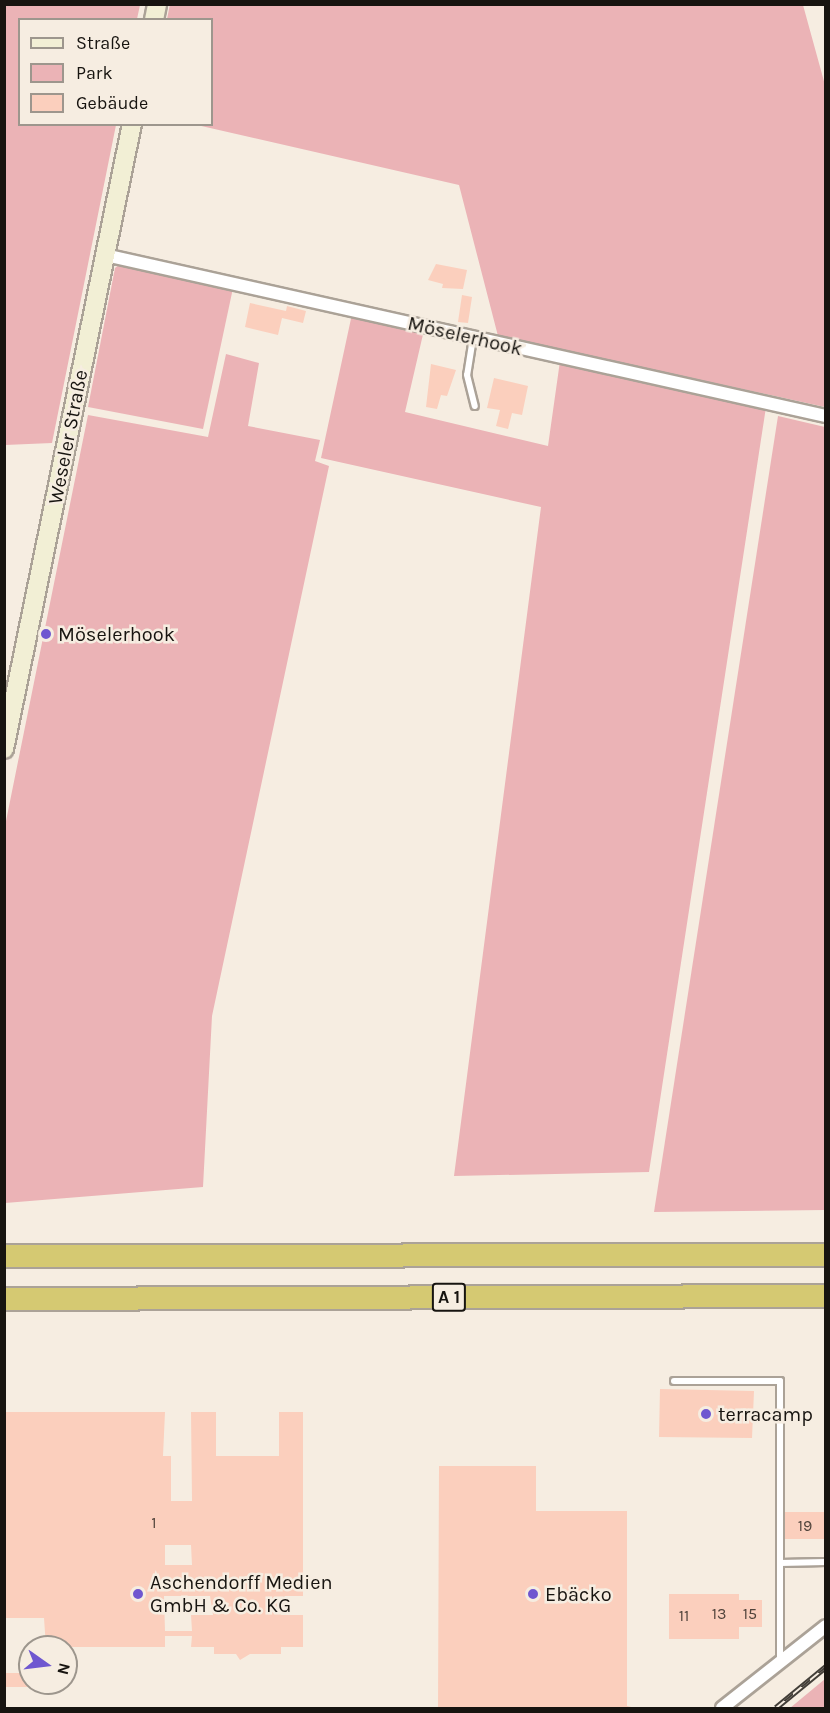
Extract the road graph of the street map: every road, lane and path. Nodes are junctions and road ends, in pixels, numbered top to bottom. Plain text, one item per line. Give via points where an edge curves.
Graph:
1 (132, 126) edge
2 (105, 255) junction
3 (473, 338) junction
4 (475, 406) dead end
5 (825, 416) edge
6 (12, 676) edge
7 (4, 749) edge
8 (825, 1255) edge
9 (4, 1256) edge
10 (825, 1296) edge
11 (4, 1299) edge
12 (674, 1381) dead end
13 (825, 1562) edge
14 (780, 1563) junction
15 (825, 1626) edge
16 (780, 1660) junction
17 (722, 1708) edge

1 - 2 main road, Weseler Straße
2 - 3 street, Möselerhook
2 - 6 main road, Weseler Straße
3 - 4 lane via 466,375
3 - 5 street, Möselerhook
6 - 7 main road, Weseler Straße
8 - 9 highway, A 1
10 - 11 highway, A 1
12 - 14 lane via 780,1381
13 - 14 lane
14 - 16 lane
15 - 16 street
16 - 17 street

